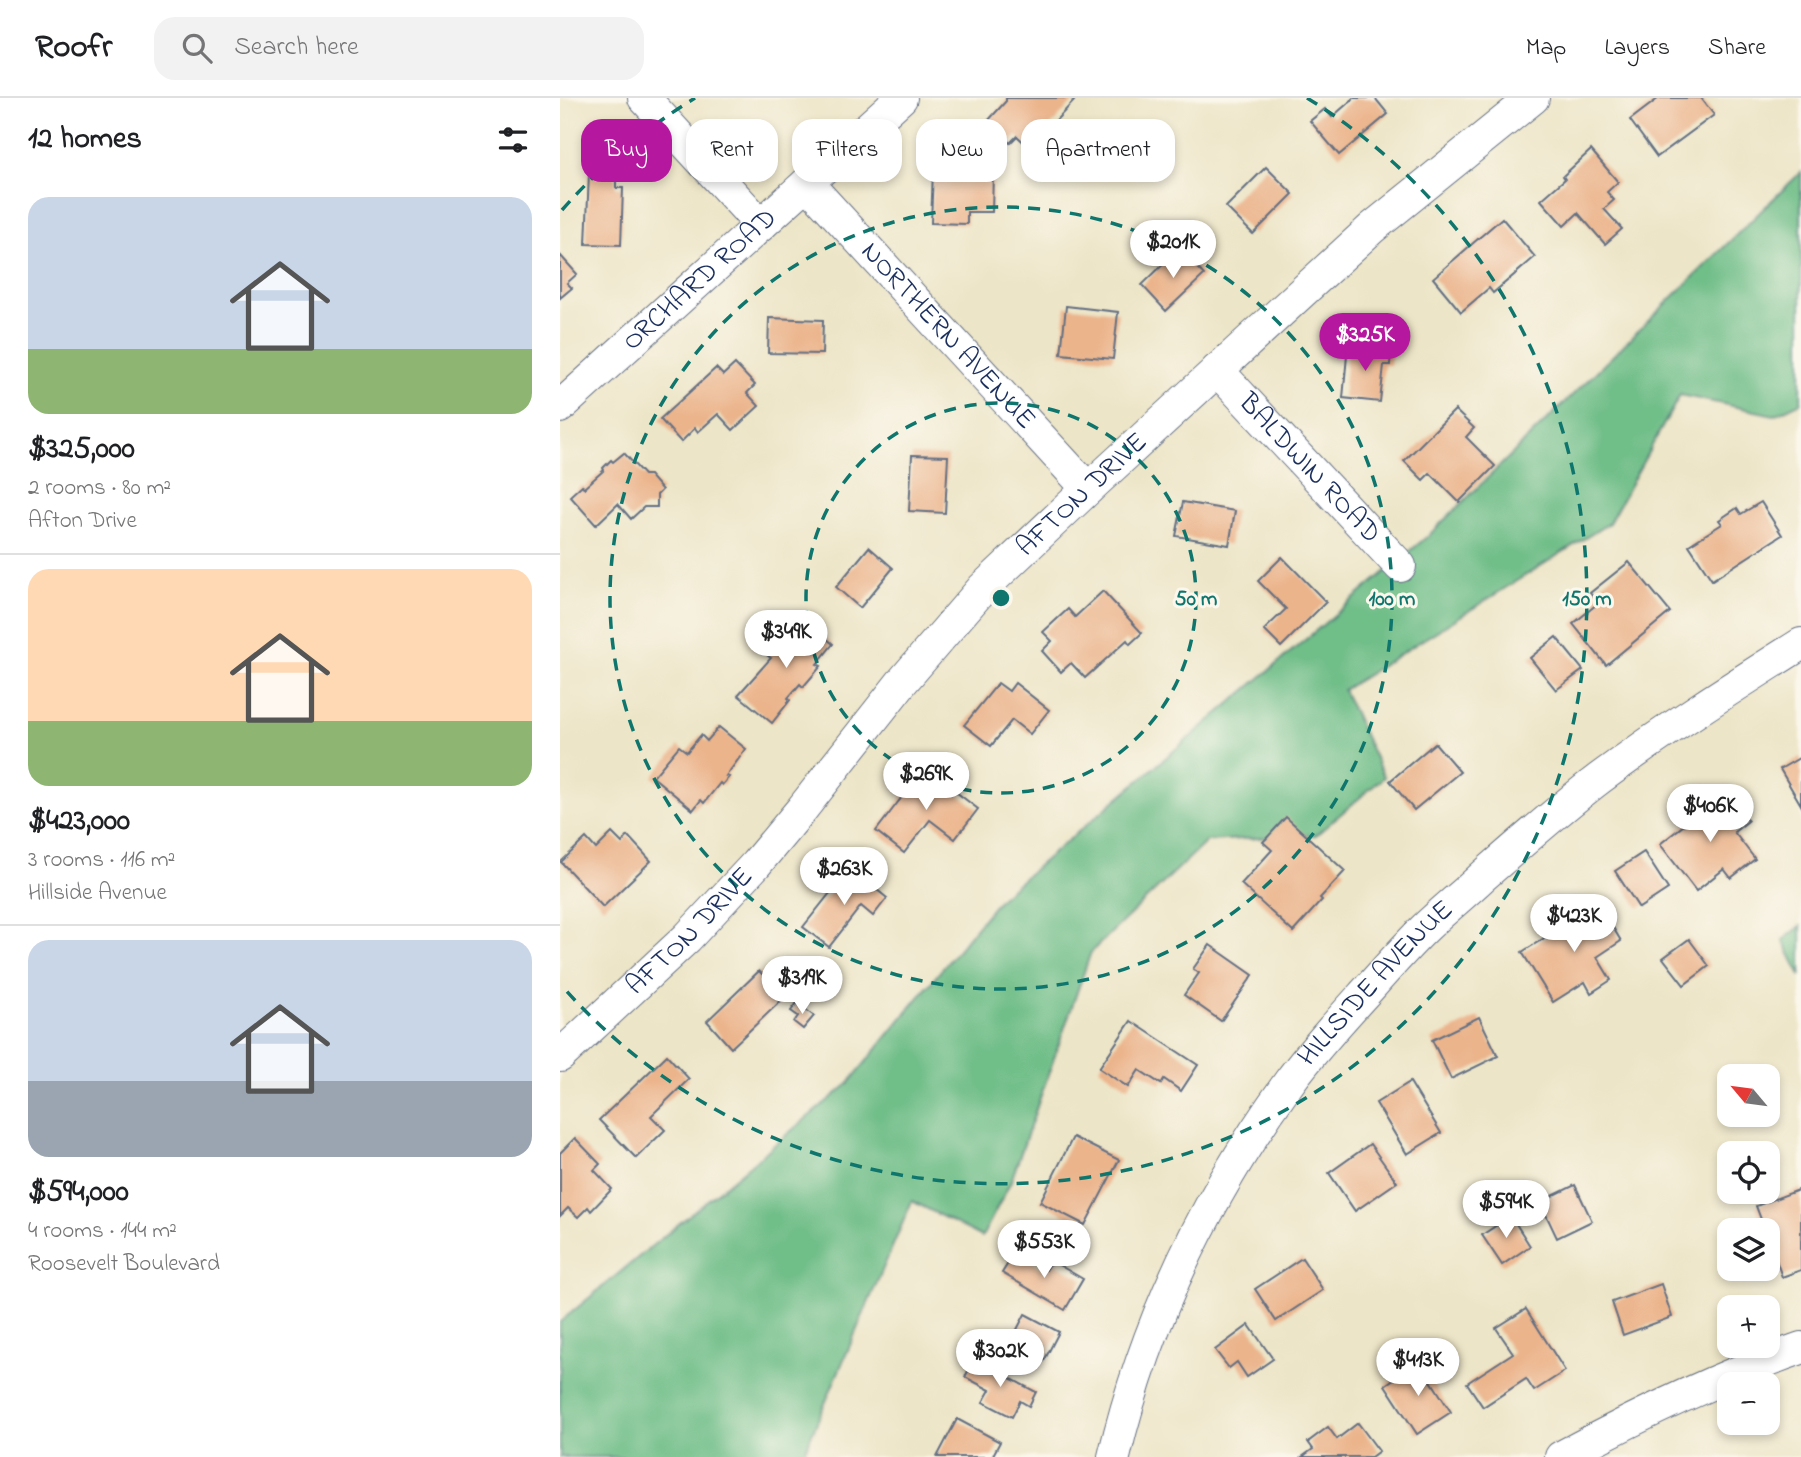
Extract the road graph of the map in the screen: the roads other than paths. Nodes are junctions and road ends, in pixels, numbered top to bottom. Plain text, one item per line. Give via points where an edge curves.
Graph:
1 (644, 98) edge
2 (901, 98) edge
3 (1533, 98) edge
4 (807, 183) junction
5 (761, 225) junction
6 (1217, 370) junction
7 (560, 407) edge
8 (1088, 489) junction
9 (1400, 566) dead end
10 (1801, 644) edge
11 (560, 1056) edge
12 (1801, 1348) edge
13 (1114, 1457) edge
14 (1562, 1457) edge

1 - 5 street
2 - 4 street, ORCHARD ROAD
3 - 6 street, AFTON DRIVE via 1372,228
4 - 5 street, ORCHARD ROAD
4 - 8 street, NORTHERN AVENUE
5 - 7 street, ORCHARD ROAD
6 - 8 street, AFTON DRIVE
6 - 9 street, BALDWIN ROAD
8 - 11 street, AFTON DRIVE via 983,588 756,864 687,938
10 - 13 street, HILLSIDE AVENUE via 1699,709 1538,828 1422,932 1337,1023 1251,1137 1208,1210 1147,1346
12 - 14 street via 1656,1408

